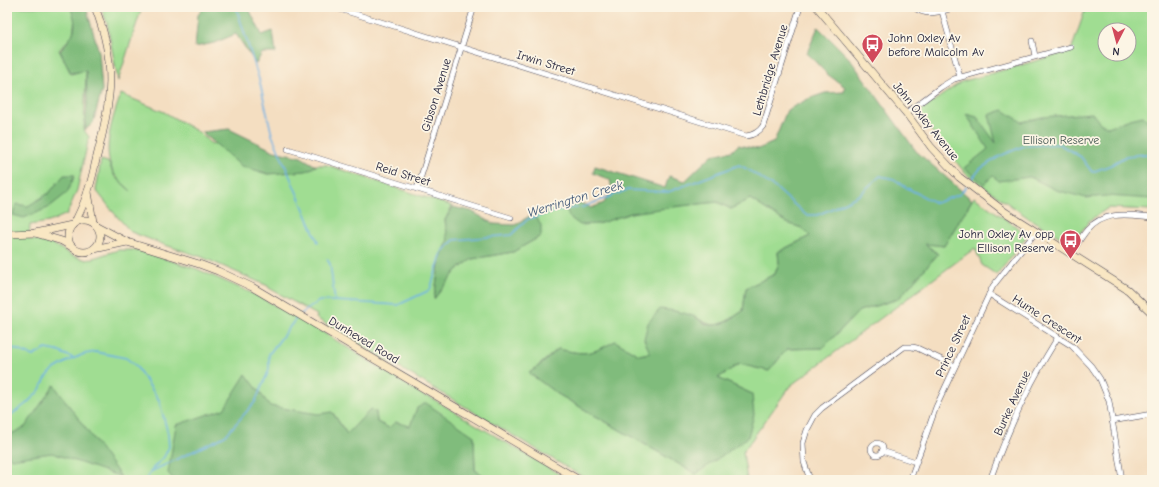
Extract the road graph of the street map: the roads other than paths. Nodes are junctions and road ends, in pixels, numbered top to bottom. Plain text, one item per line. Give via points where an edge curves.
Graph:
1 (94, 7) edge
2 (333, 7) edge
3 (474, 7) edge
4 (800, 7) edge
5 (817, 7) edge
6 (822, 7) edge
7 (914, 7) edge
8 (957, 7) edge
9 (942, 11) junction
10 (834, 26) junction
11 (1032, 41) dead end
12 (461, 47) junction
13 (1071, 47) dead end
14 (1036, 56) junction
15 (960, 77) junction
16 (906, 113) junction
17 (753, 135) joint
18 (288, 149) dead end
19 (417, 189) junction
20 (88, 192) junction
21 (1152, 217) edge
22 (511, 218) dead end
23 (74, 224) junction
24 (95, 224) junction
25 (1036, 232) junction
26 (35, 233) junction
27 (7, 234) edge
28 (127, 242) junction
29 (75, 250) junction
30 (91, 251) junction
31 (1071, 254) junction
32 (989, 294) junction
33 (1152, 313) edge
34 (1058, 337) junction
35 (954, 366) junction
36 (1152, 414) edge
37 (1112, 420) junction
38 (882, 451) dead end
39 (916, 462) junction
40 (579, 480) edge
41 (810, 480) edge
42 (910, 480) edge
43 (990, 480) edge
44 (1122, 480) edge

1 - 20 main road via 107,51 110,89 106,124
2 - 12 street, Irwin Street
3 - 12 street, Gibson Avenue
4 - 17 street, Lethbridge Avenue via 763,126
5 - 10 main road, John Oxley Avenue
6 - 10 main road, John Oxley Avenue
7 - 9 street via 926,13
8 - 9 street
9 - 15 street
10 - 16 main road, John Oxley Avenue
11 - 14 street
12 - 17 street, Irwin Street via 743,135
12 - 19 street, Gibson Avenue
13 - 14 street
14 - 15 street
15 - 16 street via 941,86
16 - 25 main road, John Oxley Avenue via 931,147 959,177 996,206
18 - 19 street, Reid Street
19 - 22 street, Reid Street
20 - 23 main road
20 - 24 main road
21 - 31 street via 1122,214 1103,218 1087,230
23 - 24 main road via 84,220
23 - 26 main road
23 - 29 main road via 68,231 68,238
24 - 28 main road, Dunheved Road
24 - 30 main road via 100,233 100,240
25 - 31 main road, John Oxley Avenue
25 - 32 street, Prince Street
26 - 27 main road
26 - 29 main road via 62,241
28 - 30 main road, Dunheved Road
28 - 40 main road, Dunheved Road via 180,257 252,287
29 - 30 main road
31 - 33 main road, John Oxley Avenue via 1128,290
32 - 34 street, Hume Crescent
32 - 35 street, Prince Street
34 - 37 street, Hume Crescent via 1078,350 1096,372 1107,394
34 - 43 street, Burke Avenue via 1041,365
35 - 39 street, Prince Street
35 - 41 street via 917,348 904,347 822,408 810,423 803,443 804,462
36 - 37 street
37 - 44 street, Hume Crescent
38 - 39 street
39 - 42 street, Prince Street

